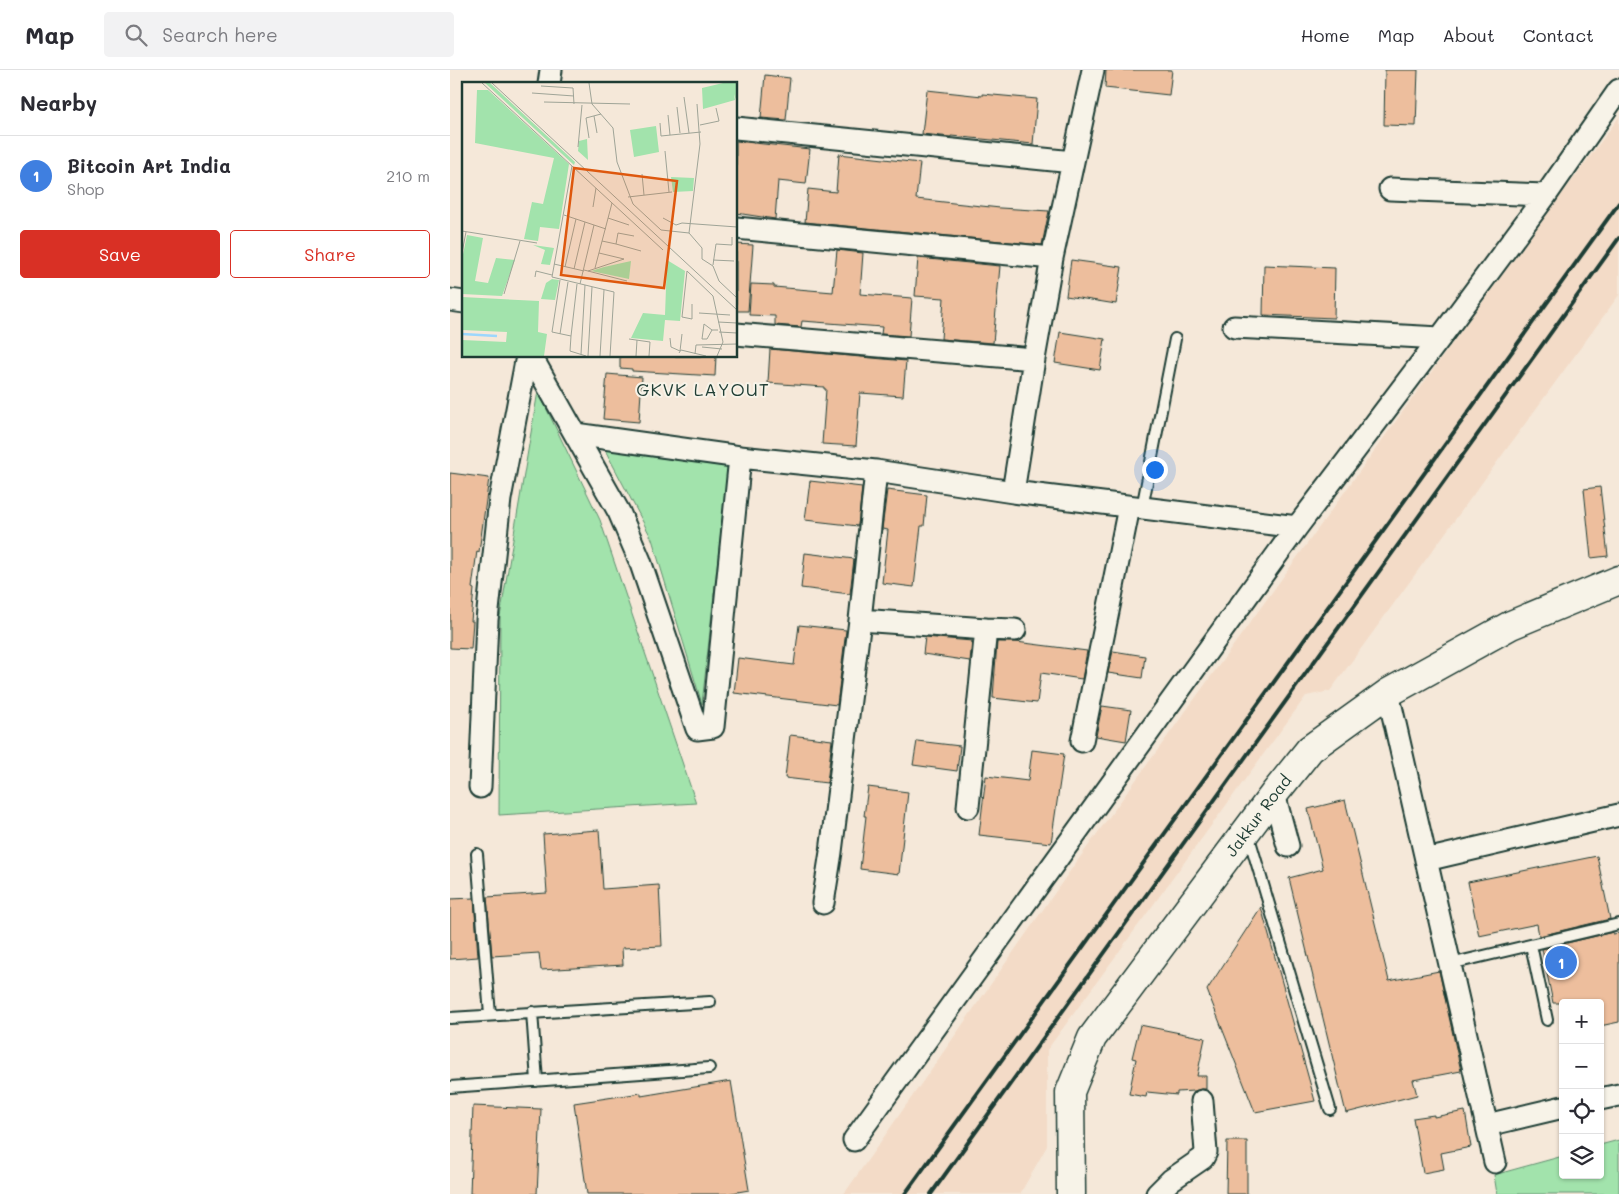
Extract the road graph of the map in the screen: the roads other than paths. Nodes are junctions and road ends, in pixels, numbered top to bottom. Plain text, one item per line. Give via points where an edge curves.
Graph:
1 (1093, 70) edge
2 (1619, 90) edge
3 (738, 128) edge
4 (1073, 162) junction
5 (1390, 190) dead end
6 (1546, 195) junction
7 (738, 228) edge
8 (1052, 258) junction
9 (1234, 327) dead end
10 (738, 334) edge
11 (1440, 338) junction
12 (1174, 339) dead end
13 (529, 358) edge
14 (530, 358) edge
15 (1034, 360) junction
16 (575, 434) junction
17 (740, 456) junction
18 (876, 471) junction
19 (1013, 492) junction
20 (1136, 507) junction
21 (1297, 527) junction
22 (1619, 580) edge
23 (860, 620) junction
24 (986, 629) junction
25 (1015, 630) dead end
26 (1388, 693) junction
27 (1082, 742) dead end
28 (480, 787) dead end
29 (1274, 794) junction
30 (968, 807) dead end
31 (1619, 815) edge
32 (1247, 830) junction
33 (1288, 846) dead end
34 (477, 854) dead end
35 (1426, 860) junction
36 (823, 903) dead end
37 (1619, 924) edge
38 (1531, 945) junction
39 (1450, 964) junction
40 (710, 1002) dead end
41 (532, 1012) junction
42 (490, 1015) junction
43 (450, 1018) edge
44 (1547, 1020) dead end
45 (709, 1068) dead end
46 (537, 1081) junction
47 (450, 1087) edge
48 (1619, 1095) edge
49 (1604, 1098) edge
50 (1202, 1101) dead end
51 (1559, 1108) edge
52 (1330, 1109) dead end
53 (1487, 1125) junction
54 (854, 1140) dead end
55 (1495, 1162) dead end
56 (1072, 1194) edge
57 (1158, 1194) edge

1 - 4 street
2 - 6 street
3 - 4 street
4 - 8 street
5 - 6 street
6 - 11 street
7 - 8 street
8 - 15 street
9 - 11 street
10 - 15 street
11 - 21 street
12 - 20 lane
13 - 28 street via 500,499 487,620
14 - 16 street
15 - 19 street
16 - 17 street
16 - 17 street via 619,512 640,561 697,729 713,727
17 - 18 street
18 - 19 street
18 - 23 street
19 - 20 street
20 - 21 street
20 - 27 street
21 - 54 street
22 - 26 street, Jakkur Road via 1511,625
23 - 24 street
23 - 36 street
24 - 25 street
24 - 30 street
26 - 29 street, Jakkur Road via 1310,749
26 - 35 street
29 - 32 street, Jakkur Road
29 - 33 street
31 - 35 street
32 - 52 lane
32 - 56 street, Jakkur Road via 1092,1038 1070,1092
34 - 42 lane
35 - 39 street
37 - 38 lane
38 - 39 lane
38 - 44 lane
39 - 53 street
40 - 41 lane
41 - 42 lane
41 - 46 lane
42 - 43 lane
45 - 46 lane
46 - 47 lane
48 - 49 street
50 - 57 street via 1206,1152 1203,1158 1171,1180
51 - 53 street
53 - 55 street

